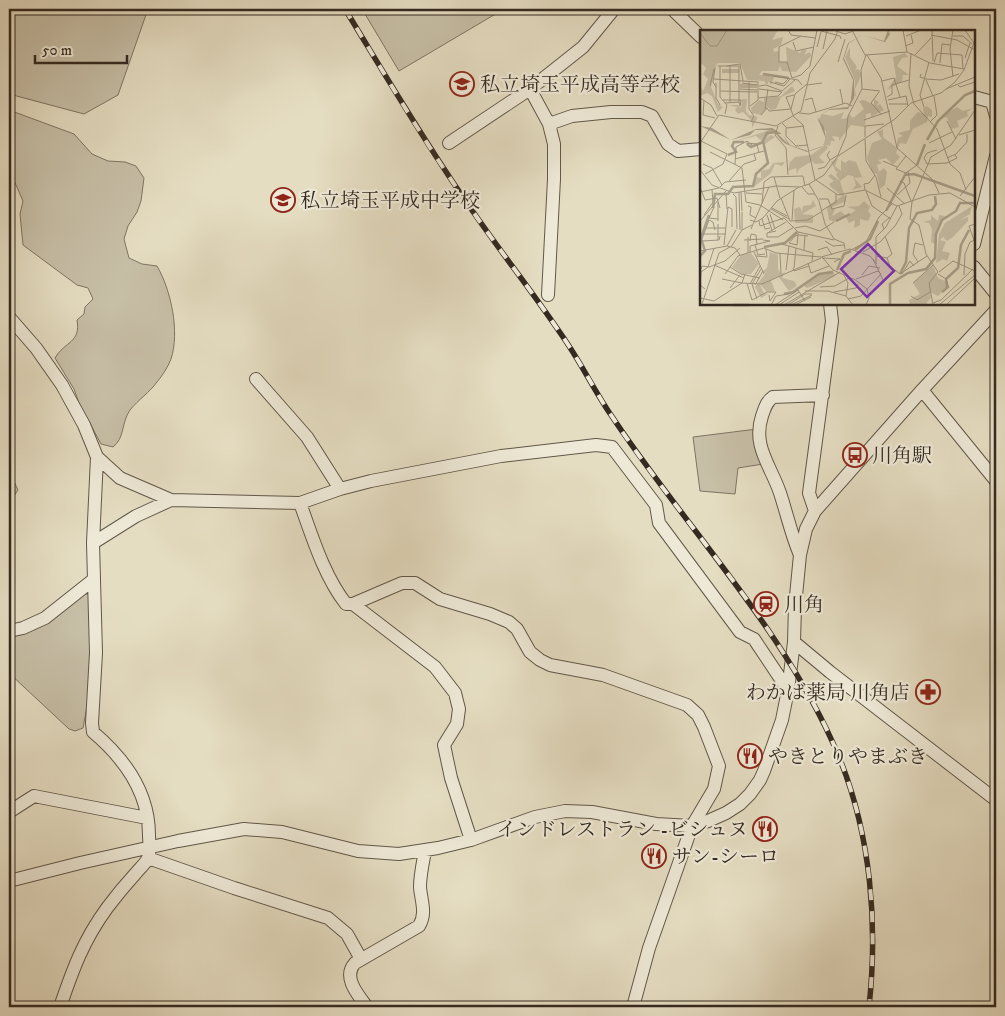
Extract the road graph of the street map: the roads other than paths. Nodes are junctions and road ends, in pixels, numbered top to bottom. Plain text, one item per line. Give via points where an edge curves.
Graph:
1 (614, 9) edge
2 (672, 9) edge
3 (700, 36) edge
4 (530, 89) junction
5 (975, 96) edge
6 (994, 103) edge
7 (996, 116) edge
8 (549, 124) junction
9 (449, 143) dead end
10 (700, 148) edge
11 (996, 156) edge
12 (975, 240) edge
13 (975, 268) edge
14 (996, 294) edge
15 (548, 295) dead end
16 (830, 305) edge
17 (996, 310) edge
18 (9, 317) edge
19 (256, 379) dead end
20 (922, 390) junction
21 (823, 395) junction
22 (97, 457) junction
23 (996, 481) edge
24 (340, 489) junction
25 (171, 500) junction
26 (300, 503) junction
27 (815, 511) junction
28 (94, 543) junction
29 (800, 555) junction
30 (93, 580) junction
31 (353, 604) junction
32 (9, 631) edge
33 (794, 642) junction
34 (788, 690) junction
35 (996, 800) edge
36 (9, 812) edge
37 (147, 818) junction
38 (692, 826) junction
39 (470, 840) junction
40 (425, 851) junction
41 (149, 853) junction
42 (9, 881) edge
43 (361, 959) junction
44 (60, 1007) edge
45 (367, 1007) edge
46 (633, 1007) edge

1 - 4 street via 583,47
2 - 3 street
4 - 8 street
4 - 9 street
5 - 6 street
6 - 7 street
8 - 10 street via 572,116 642,112 652,116 668,144 678,152
8 - 15 street via 554,152
11 - 12 street
13 - 14 street
16 - 21 street via 832,321
17 - 20 street
18 - 22 street via 62,385
19 - 24 street via 307,437
20 - 23 street
20 - 27 street
21 - 27 street via 809,493
21 - 29 street via 773,397 767,402 760,424 760,444 780,492
22 - 25 street via 120,478
22 - 28 street
24 - 26 street
24 - 34 street via 501,456 612,446 656,505 659,523 740,632 754,639
25 - 26 street
25 - 28 street via 136,516
26 - 31 street via 332,580 346,604
27 - 29 street via 806,529
28 - 30 street
29 - 33 street
30 - 32 street via 46,618
30 - 37 street via 96,653 93,732 111,747 136,781 144,799
31 - 38 street via 402,583 415,583 440,599 509,622 517,629 530,652 550,666 603,675 687,705 698,715 719,766 714,789
31 - 39 street via 435,668 455,693 459,710 456,724 444,745
33 - 34 street
33 - 35 street
34 - 38 street via 782,720 760,780 740,804
36 - 37 street via 34,796
37 - 41 street
38 - 39 street via 565,811 535,817
38 - 46 street via 649,948
39 - 40 street
40 - 41 street via 387,854 358,851 282,832 244,829 178,841
40 - 43 street via 420,885 424,910 419,926
41 - 42 street via 80,863
41 - 43 street via 234,888 328,918 347,934
41 - 44 street via 91,930
43 - 45 street via 351,968 350,977 356,993

